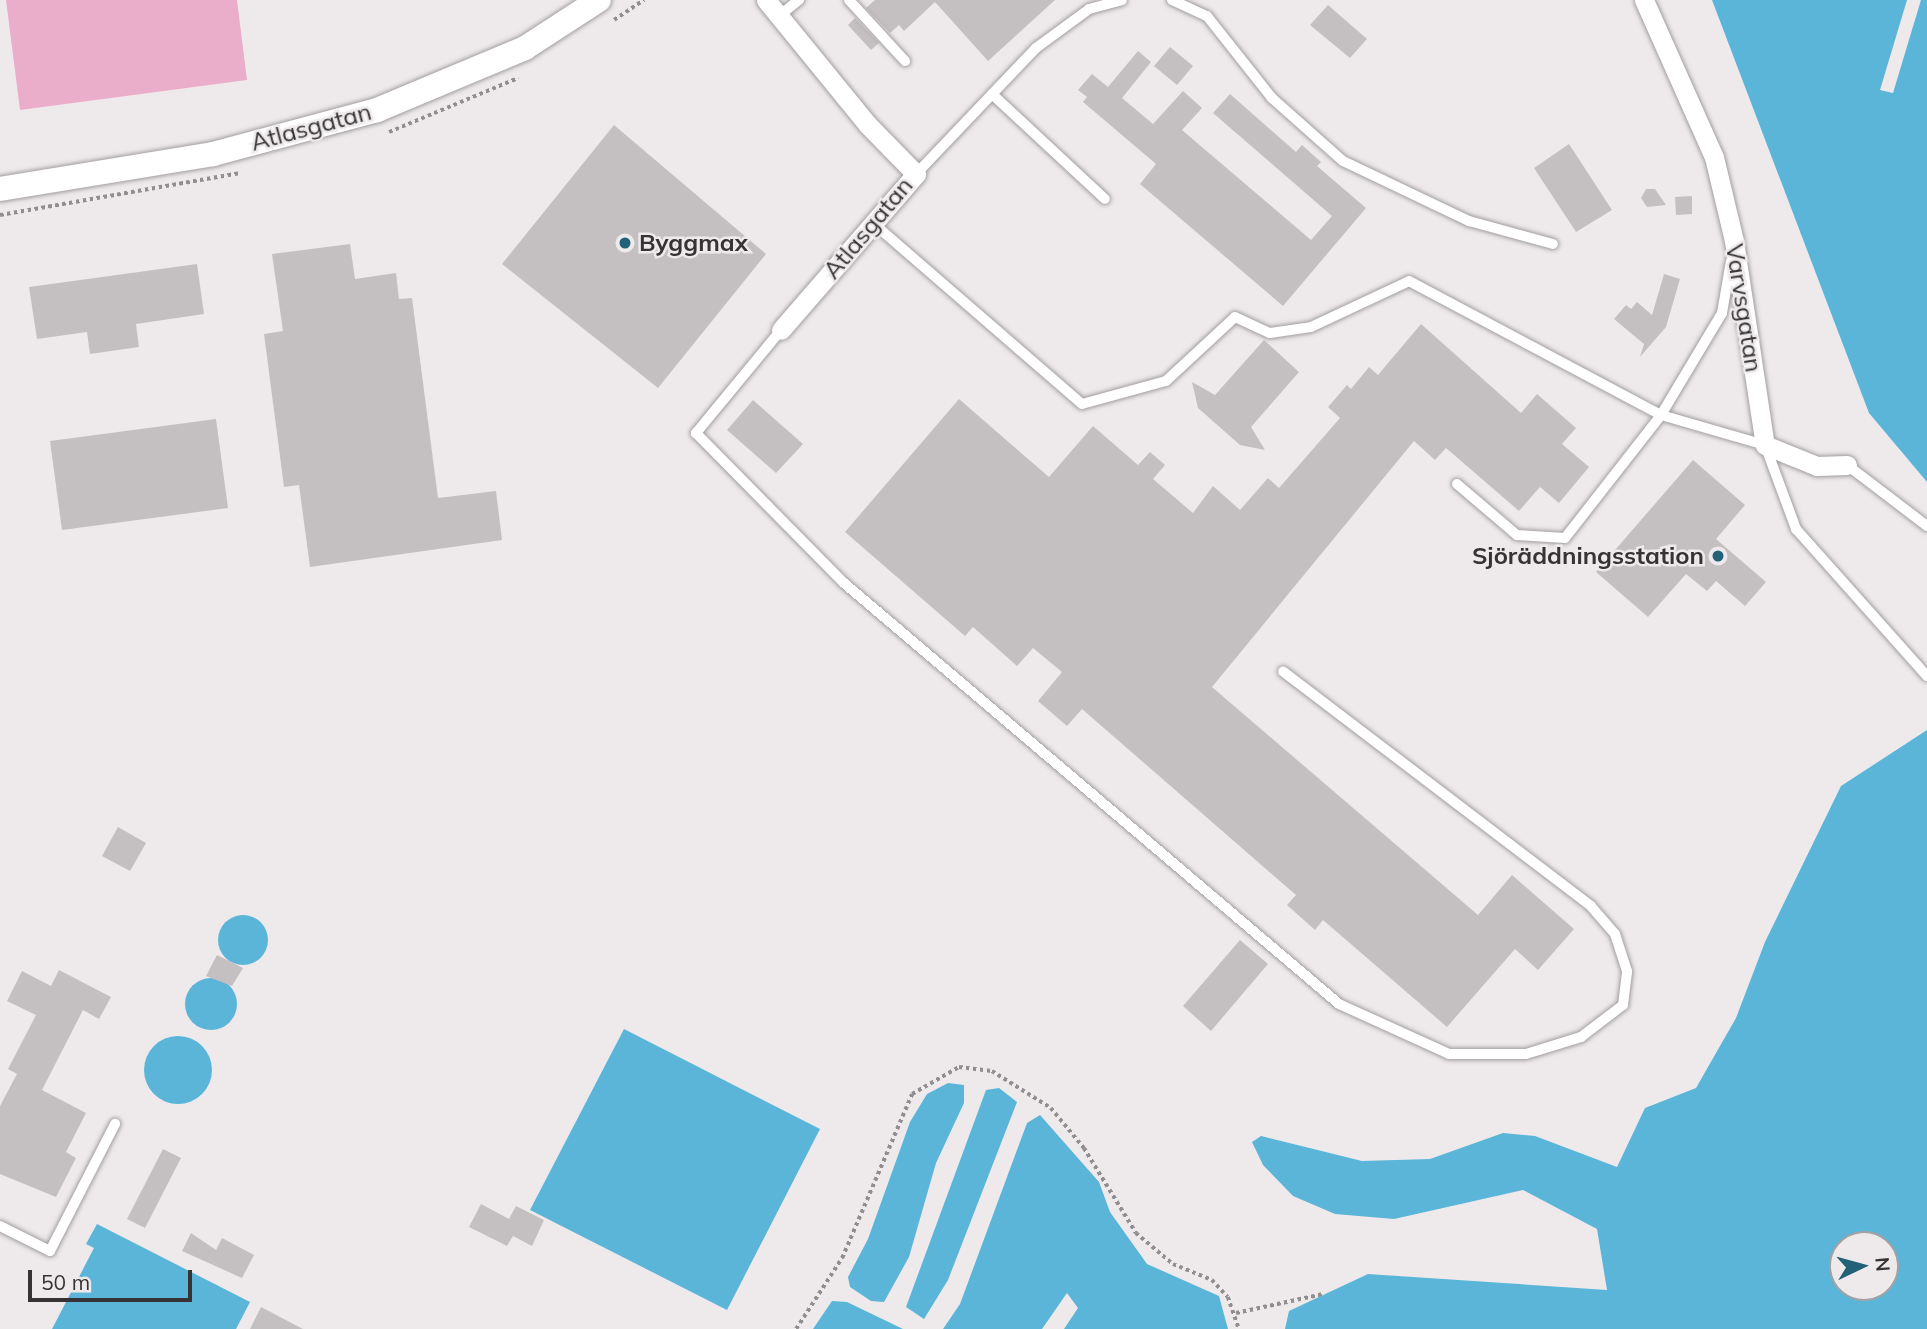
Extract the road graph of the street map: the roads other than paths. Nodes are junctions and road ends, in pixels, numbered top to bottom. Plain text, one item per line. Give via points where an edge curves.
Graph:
1 (599, 0) edge
2 (766, 0) edge
3 (799, 0) edge
4 (849, 0) edge
5 (1122, 0) edge
6 (1172, 0) edge
7 (1644, 0) edge
8 (779, 16) junction
9 (905, 61) dead end
10 (992, 94) junction
11 (916, 174) junction
12 (0, 189) edge
13 (1105, 199) dead end
14 (873, 223) junction
15 (1734, 241) junction
16 (1553, 244) dead end
17 (781, 330) joint
18 (1661, 415) junction
19 (1765, 445) junction
20 (1847, 465) joint
21 (1457, 484) dead end
22 (1927, 526) edge
23 (1283, 671) dead end
24 (1927, 676) edge
25 (116, 1124) dead end
26 (0, 1226) edge

1 - 12 street, Atlasgatan via 524,48 377,110 213,154
2 - 8 street, Atlasgatan
3 - 8 lane
4 - 9 lane
5 - 10 lane via 1089,9 1036,48
6 - 16 lane via 1207,16 1272,98 1343,161 1469,221
7 - 15 street, Varvsgatan via 1714,157
8 - 11 street, Atlasgatan via 867,124
10 - 11 lane
10 - 13 lane
11 - 14 street, Atlasgatan
14 - 17 street, Atlasgatan
14 - 18 lane via 1082,404 1166,381 1235,317 1270,333 1311,327 1409,281
15 - 18 lane via 1722,313
15 - 19 street, Varvsgatan
17 - 23 lane via 696,433 844,583 1339,1004 1449,1054 1526,1055 1581,1037 1623,1004 1627,971 1619,946 1591,906
18 - 19 lane
18 - 21 lane via 1565,538 1517,535
19 - 20 street via 1817,466
19 - 24 lane via 1796,529
20 - 22 lane
25 - 26 lane via 50,1251

